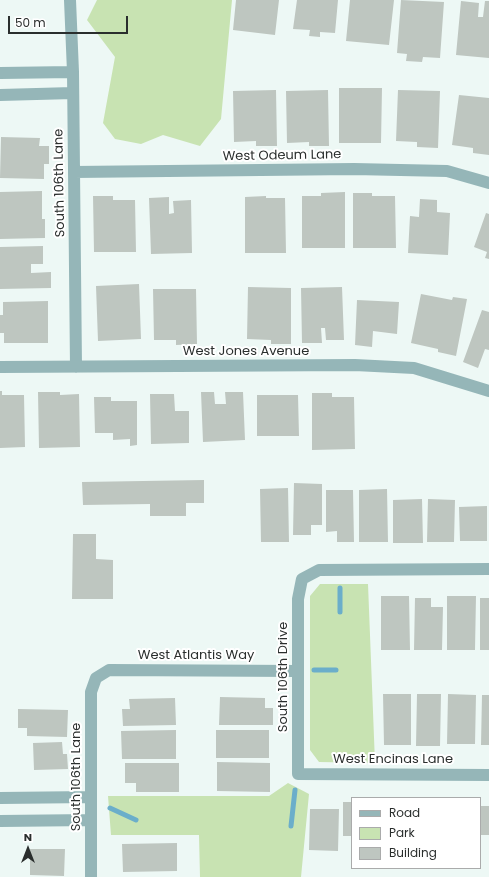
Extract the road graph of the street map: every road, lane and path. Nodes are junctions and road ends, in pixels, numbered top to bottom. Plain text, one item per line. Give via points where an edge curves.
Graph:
1 (70, 0) edge
2 (73, 72) junction
3 (3, 73) edge
4 (73, 93) junction
5 (3, 95) edge
6 (74, 172) junction
7 (489, 183) edge
8 (76, 366) junction
9 (0, 367) edge
10 (489, 391) edge
11 (489, 569) edge
12 (298, 671) junction
13 (96, 678) joint
14 (298, 774) joint
15 (489, 774) edge
16 (91, 797) junction
17 (0, 798) edge
18 (91, 820) junction
19 (0, 821) edge
20 (91, 877) edge

1 - 2 street, South 106th Lane
2 - 3 street
2 - 4 street, South 106th Lane
3 - 5 street
4 - 5 street
4 - 6 street, South 106th Lane
6 - 7 street, West Odeum Lane via 346,169 447,172
6 - 8 street, South 106th Lane
8 - 9 street, West Jones Avenue
8 - 10 street, West Jones Avenue via 355,365 414,368
11 - 12 street, South 106th Drive via 319,570 302,579 298,599
12 - 13 street, West Atlantis Way via 109,670
12 - 14 street, South 106th Drive
13 - 16 street, South 106th Lane via 91,692
14 - 15 street, West Encinas Lane
16 - 17 street
16 - 18 street, South 106th Lane
18 - 19 street
18 - 20 street, South 106th Lane

